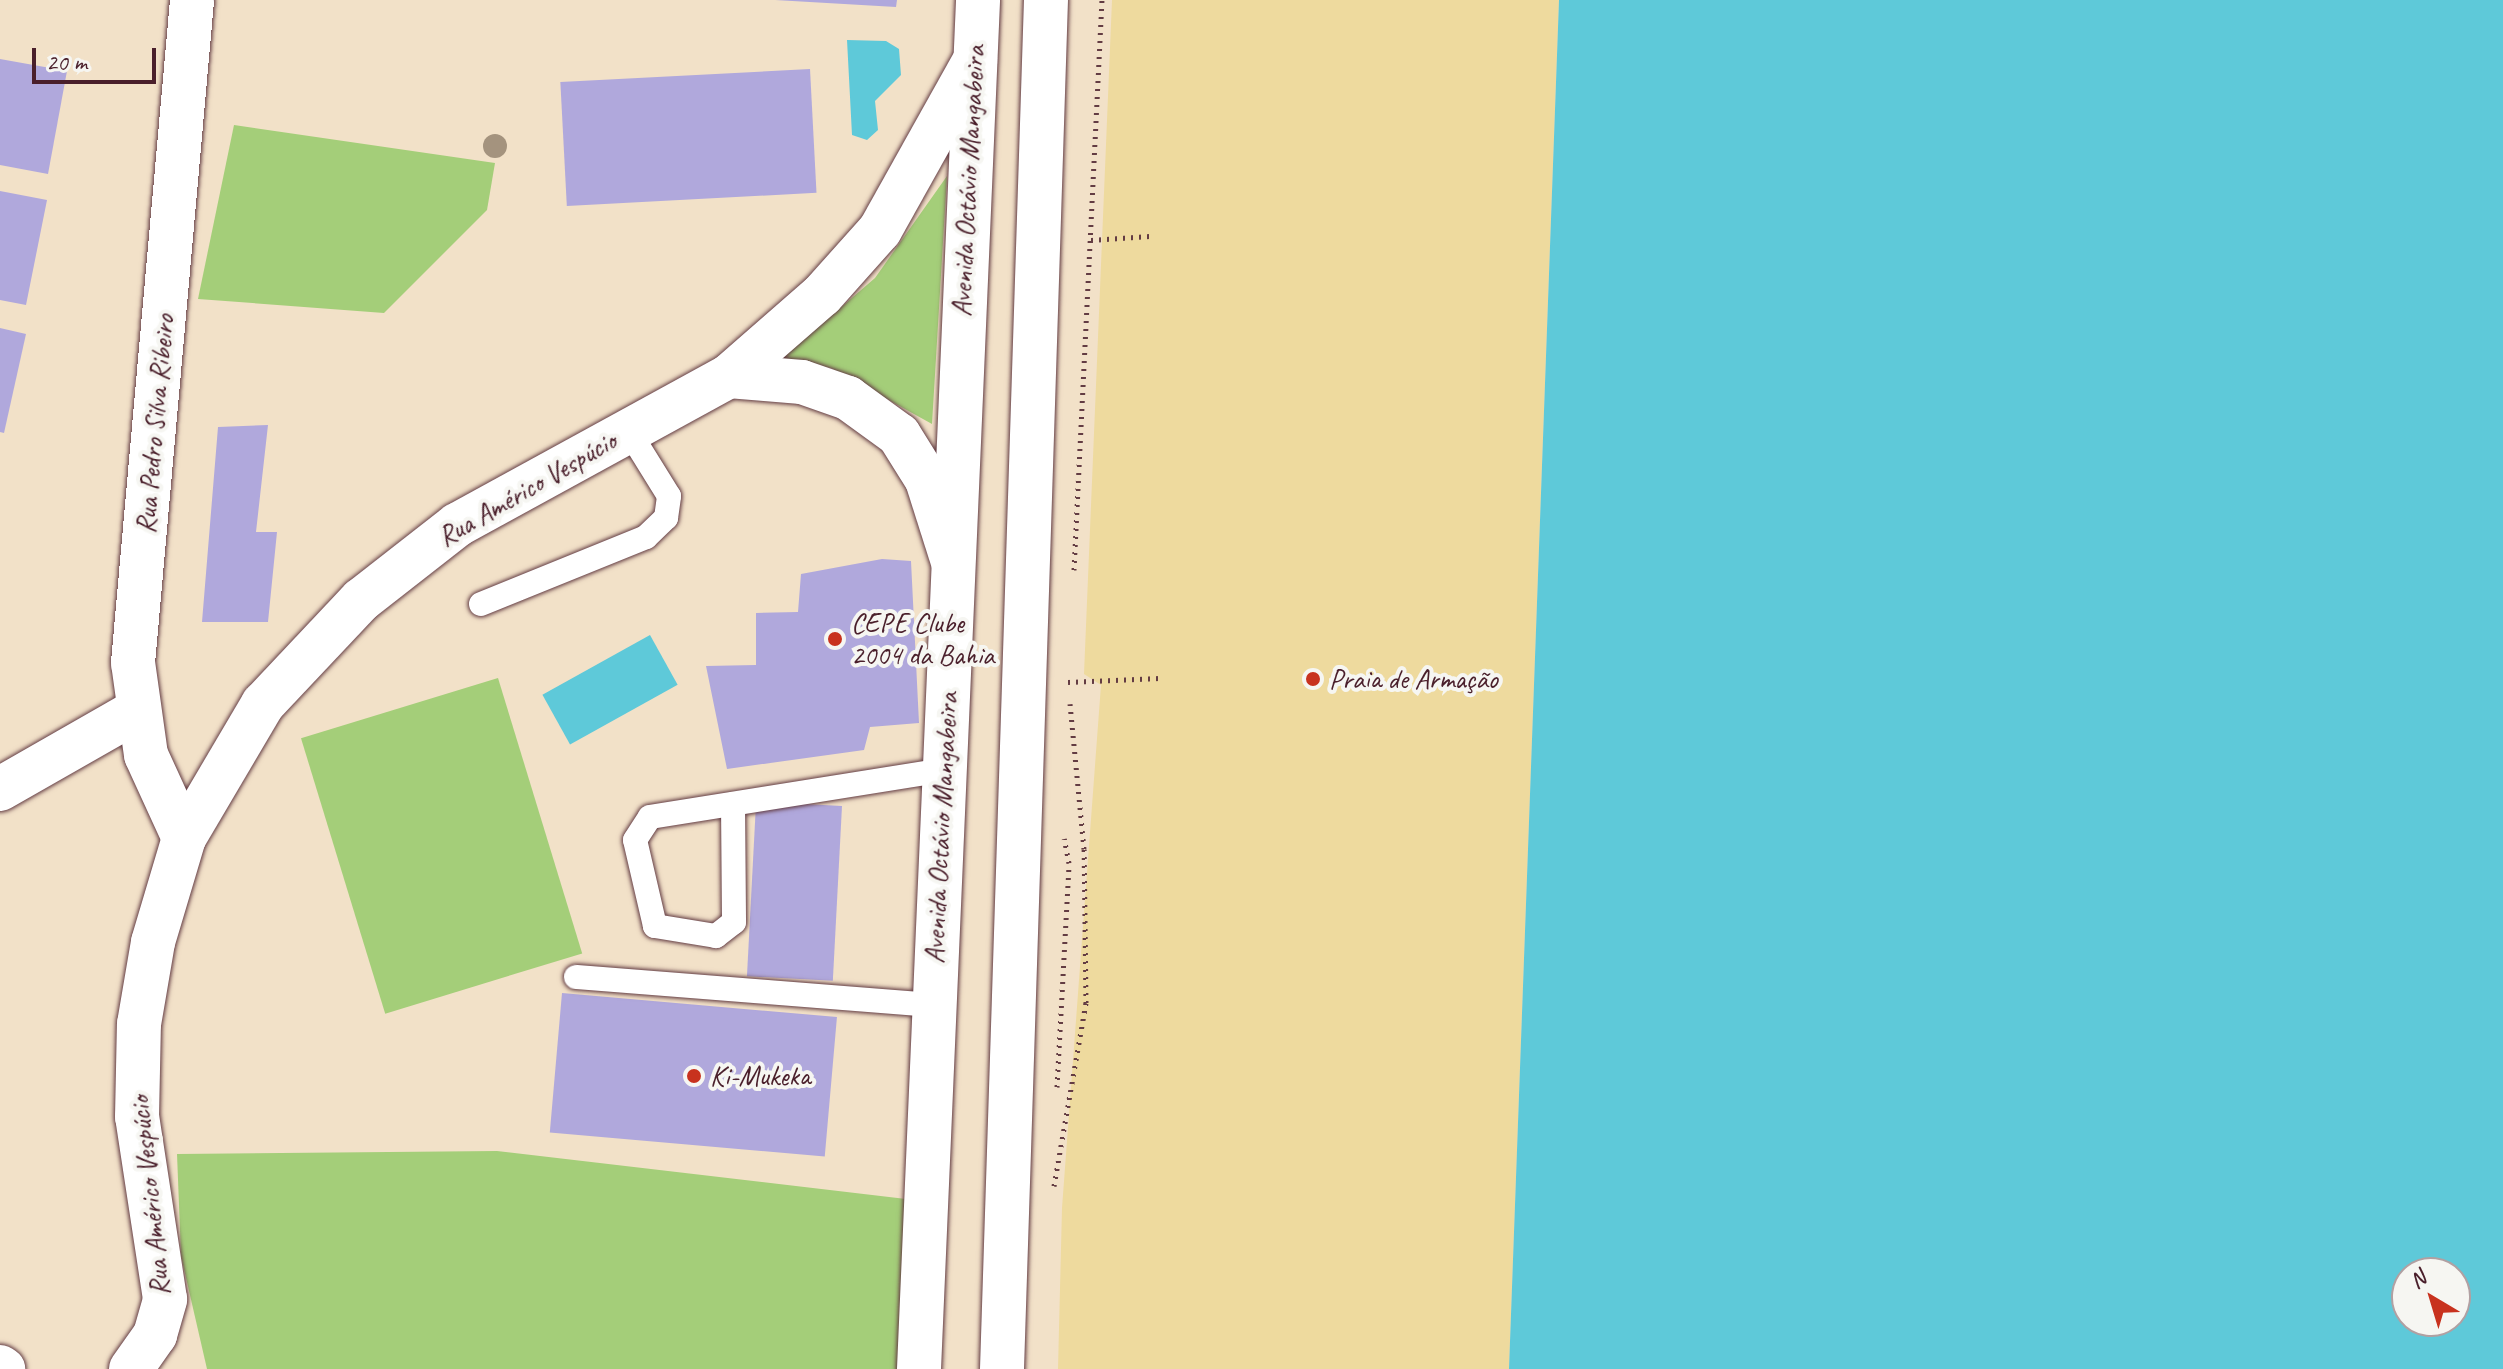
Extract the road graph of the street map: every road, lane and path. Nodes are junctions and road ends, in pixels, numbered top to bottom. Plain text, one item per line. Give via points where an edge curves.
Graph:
1 (192, 0) edge
2 (978, 0) edge
3 (1046, 0) edge
4 (1102, 0) edge
5 (975, 60) junction
6 (1150, 236) dead end
7 (1091, 240) junction
8 (729, 376) junction
9 (628, 430) junction
10 (954, 568) junction
11 (1073, 587) dead end
12 (481, 604) dead end
13 (1069, 666) dead end
14 (1160, 678) dead end
15 (1068, 682) junction
16 (135, 712) junction
17 (942, 770) junction
18 (0, 789) edge
19 (733, 804) junction
20 (184, 838) junction
21 (576, 977) dead end
22 (933, 1005) junction
23 (1053, 1202) dead end
24 (131, 1369) edge
25 (919, 1369) edge
26 (1002, 1369) edge

1 - 16 street, Rua Pedro Silva Ribeiro
2 - 5 street, Avenida Octávio Mangabeira
3 - 26 street
4 - 7 path
5 - 8 street, Rua Américo Vespúcio via 880,230 822,295
5 - 10 street, Avenida Octávio Mangabeira
6 - 7 path
7 - 11 path
8 - 9 street, Rua Américo Vespúcio
8 - 10 street via 802,382 848,398 899,435 927,480
9 - 12 lane via 669,496 666,518 646,537
9 - 20 street, Rua Américo Vespúcio via 457,525 361,600 263,704
10 - 17 street, Avenida Octávio Mangabeira
13 - 15 path
14 - 15 path
15 - 23 path via 1084,849 1086,1003
16 - 18 street
16 - 20 street, Rua Pedro Silva Ribeiro
17 - 19 lane
17 - 22 street, Avenida Octávio Mangabeira
19 - 19 lane via 650,817 638,827 655,926 716,936 734,922
20 - 24 street, Rua Américo Vespúcio via 153,942 139,1024 137,1117 165,1299 155,1335
21 - 22 lane
22 - 25 street, Avenida Octávio Mangabeira

